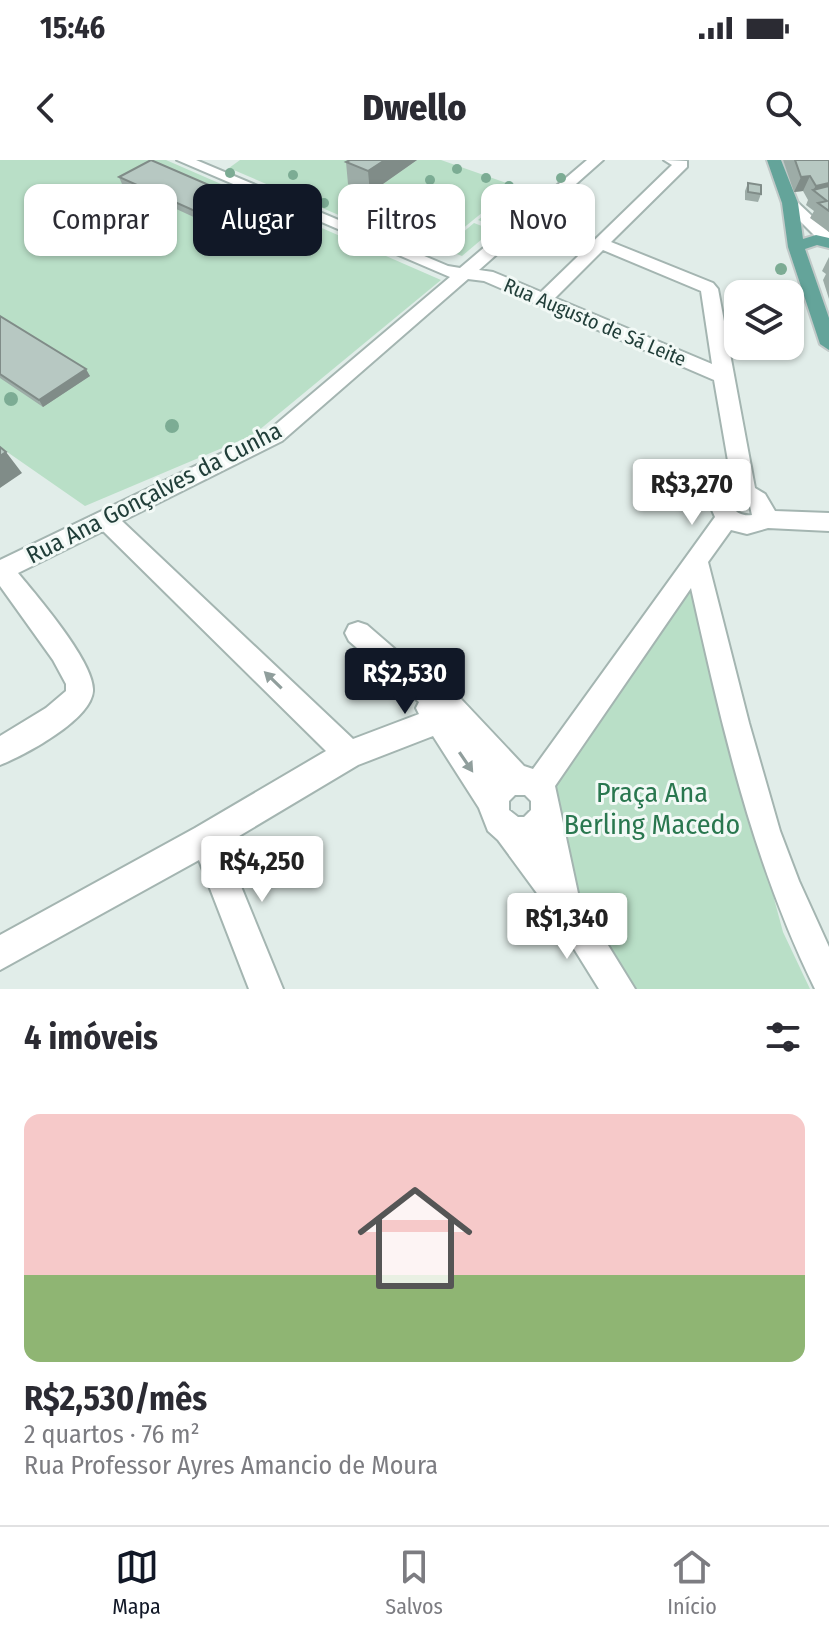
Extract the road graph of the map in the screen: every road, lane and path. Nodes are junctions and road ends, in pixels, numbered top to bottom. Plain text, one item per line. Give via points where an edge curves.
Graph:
1 (184, 160) edge
2 (596, 160) edge
3 (671, 160) edge
4 (774, 160) edge
5 (790, 203) junction
6 (829, 242) edge
7 (601, 244) junction
8 (796, 247) junction
9 (466, 274) junction
10 (544, 299) junction
11 (829, 344) edge
12 (723, 376) junction
13 (745, 493) junction
14 (727, 517) junction
15 (104, 518) junction
16 (763, 519) junction
17 (829, 522) edge
18 (697, 563) junction
19 (1, 570) edge
20 (358, 633) dead end
21 (444, 714) junction
22 (0, 751) edge
23 (349, 754) junction
24 (533, 791) junction
25 (500, 816) junction
26 (206, 839) junction
27 (564, 904) junction
28 (0, 953) edge
29 (829, 982) edge
30 (266, 989) edge
31 (618, 989) edge

1 - 9 street, Rua Augusto de Sá Leite via 445,271
2 - 9 street, Rua Ana Gonçalves da Cunha
3 - 7 street via 682,164
4 - 5 main road
5 - 6 street
5 - 8 main road
6 - 8 main road
7 - 10 street
7 - 12 street via 707,287
8 - 11 main road
9 - 10 street, Rua Augusto de Sá Leite via 487,276
9 - 15 street, Rua Ana Gonçalves da Cunha via 275,436
10 - 12 street, Rua Augusto de Sá Leite
12 - 13 street
13 - 14 street via 722,498
13 - 16 street via 762,504
14 - 16 street via 750,526
14 - 18 street
15 - 19 street, Rua Ana Gonçalves da Cunha
23 -> 15 street
16 - 17 street
18 - 24 street
18 - 29 street via 749,773 802,933
19 - 22 street via 74,668 82,689 66,710
20 - 21 street
21 - 23 street
21 - 24 street
21 -> 25 street
23 - 26 street
24 - 25 street via 503,784 495,796
24 - 25 street via 540,824 533,830 515,831
24 - 27 street
25 - 27 street
26 - 28 street
26 - 30 street
27 - 31 street

